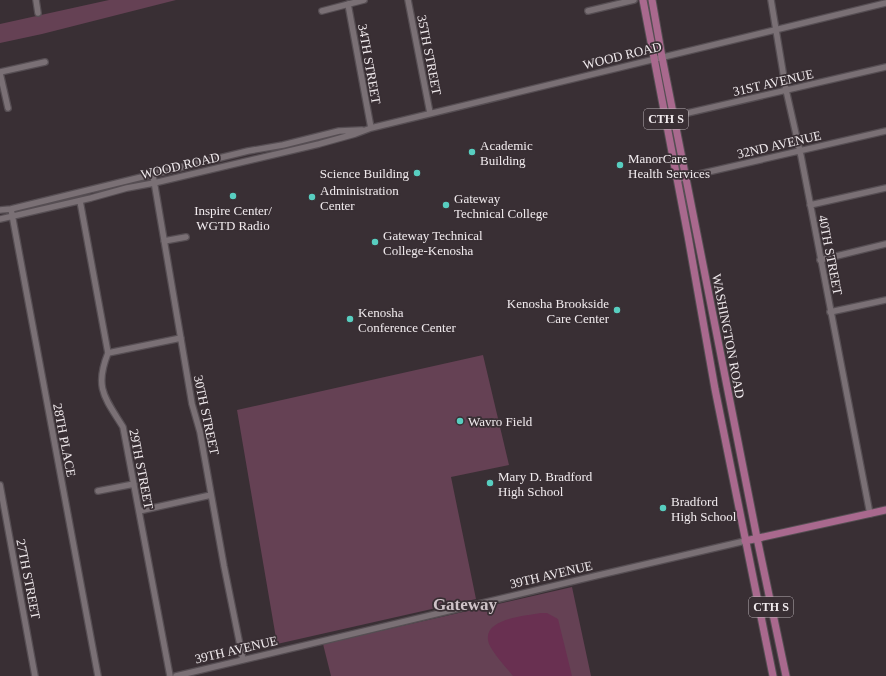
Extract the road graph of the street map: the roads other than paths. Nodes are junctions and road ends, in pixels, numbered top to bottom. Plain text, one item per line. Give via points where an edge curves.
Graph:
1 (36, 0) edge
2 (364, 0) edge
3 (408, 0) edge
4 (634, 0) edge
5 (643, 0) edge
6 (652, 0) edge
7 (771, 0) edge
8 (886, 3) edge
9 (348, 4) junction
10 (322, 11) dead end
11 (588, 11) dead end
12 (38, 13) dead end
13 (777, 30) junction
14 (658, 58) junction
15 (46, 62) dead end
16 (886, 67) edge
17 (0, 72) edge
18 (786, 90) junction
19 (8, 108) dead end
20 (430, 114) junction
21 (674, 116) junction
22 (666, 118) junction
23 (370, 128) junction
24 (364, 130) junction
25 (886, 131) edge
26 (800, 151) junction
27 (153, 175) junction
28 (686, 177) junction
29 (678, 180) junction
30 (154, 183) junction
31 (886, 188) edge
32 (80, 201) junction
33 (691, 205) junction
34 (810, 205) junction
35 (683, 207) junction
36 (11, 209) junction
37 (0, 210) edge
38 (12, 216) junction
39 (0, 219) edge
40 (186, 237) dead end
41 (164, 241) junction
42 (886, 244) edge
43 (820, 260) junction
44 (886, 300) edge
45 (830, 312) junction
46 (181, 338) junction
47 (108, 353) junction
48 (730, 463) junction
49 (134, 484) junction
50 (0, 486) edge
51 (98, 491) dead end
52 (748, 493) junction
53 (211, 496) junction
54 (886, 510) edge
55 (139, 511) junction
56 (870, 514) junction
57 (757, 538) junction
58 (745, 541) junction
59 (243, 660) junction
60 (36, 676) edge
61 (98, 676) edge
62 (170, 676) edge
63 (176, 676) edge
64 (773, 676) edge
65 (786, 676) edge

1 - 12 street
2 - 9 street
3 - 20 street, 35TH STREET
4 - 11 street
5 - 14 main road, WASHINGTON ROAD / CTH S
6 - 14 main road, WASHINGTON ROAD / CTH S
7 - 13 street, 40TH STREET
8 - 13 street, WOOD ROAD
9 - 10 street
9 - 23 street, 34TH STREET
13 - 14 street, WOOD ROAD
13 - 18 street, 40TH STREET
14 - 20 street, WOOD ROAD
14 - 21 main road, WASHINGTON ROAD / CTH S
14 - 22 main road, WASHINGTON ROAD / CTH S
15 - 17 street
16 - 18 street, 31ST AVENUE
17 - 19 street
18 - 21 street, 31ST AVENUE
18 - 26 street, 40TH STREET
20 - 23 street, WOOD ROAD
21 - 22 street, 31ST AVENUE
21 - 28 main road, WASHINGTON ROAD / CTH S
22 - 29 main road, WASHINGTON ROAD / CTH S
23 - 24 street, WOOD ROAD
24 - 27 street, WOOD ROAD via 305,138
24 - 30 street, WOOD ROAD via 319,144
25 - 26 street, 32ND AVENUE
26 - 28 street, 32ND AVENUE
26 - 34 street, 40TH STREET
27 - 30 street, 30TH STREET
27 - 36 street, WOOD ROAD
28 - 29 street, 32ND AVENUE
28 - 33 main road, WASHINGTON ROAD
29 - 35 main road, WASHINGTON ROAD
30 - 32 street, WOOD ROAD
30 - 41 street, 30TH STREET
31 - 34 street
32 - 38 street, WOOD ROAD
32 - 47 street, 29TH STREET
33 - 35 main road
33 - 52 main road, WASHINGTON ROAD
34 - 43 street, 40TH STREET
35 - 48 main road, WASHINGTON ROAD
36 - 37 street, WOOD ROAD
36 - 38 street, 28TH PLACE
38 - 39 street, WOOD ROAD
38 - 61 street, 28TH PLACE
40 - 41 street
41 - 46 street, 30TH STREET
42 - 43 street
43 - 45 street, 40TH STREET
44 - 45 street
45 - 56 street, 40TH STREET
46 - 47 street
46 - 53 street, 30TH STREET
47 - 49 street, 29TH STREET via 100,383 106,400 123,427
48 - 52 main road via 738,464 742,484
48 - 58 main road, WASHINGTON ROAD
49 - 51 street
49 - 55 street, 29TH STREET
50 - 60 street, 27TH STREET
52 - 57 main road, WASHINGTON ROAD
53 - 55 street
53 - 59 street, 30TH STREET
54 - 56 main road, 39TH AVENUE
55 - 62 street, 29TH STREET
56 - 57 main road, 39TH AVENUE
57 - 58 main road, 39TH AVENUE
57 - 65 main road, WASHINGTON ROAD / CTH S
58 - 59 street, 39TH AVENUE
58 - 64 main road, WASHINGTON ROAD / CTH S
59 - 63 street, 39TH AVENUE

